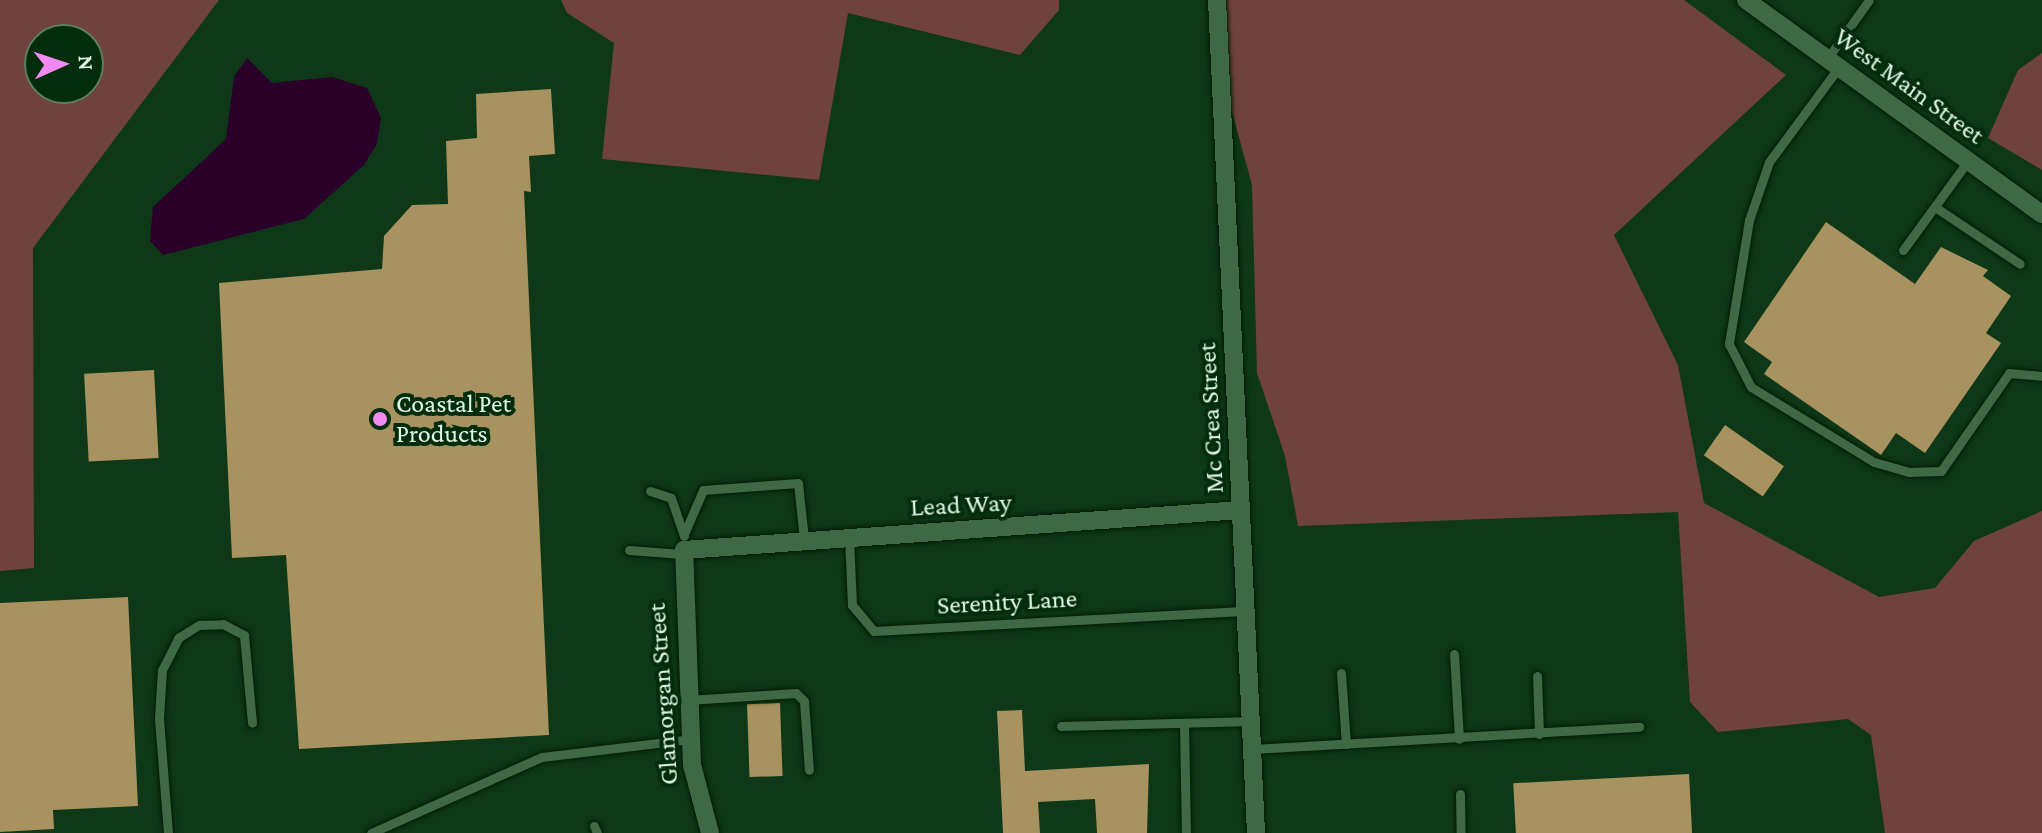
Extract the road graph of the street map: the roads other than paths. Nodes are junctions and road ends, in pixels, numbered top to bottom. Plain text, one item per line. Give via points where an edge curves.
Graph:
1 (1217, 0) edge
2 (1746, 0) edge
3 (1869, 0) edge
4 (1833, 63) junction
5 (1968, 161) junction
6 (1935, 207) junction
7 (2042, 214) edge
8 (1903, 250) dead end
9 (2020, 264) dead end
10 (2042, 376) edge
11 (650, 491) dead end
12 (1241, 510) junction
13 (849, 537) junction
14 (804, 539) junction
15 (683, 546) junction
16 (629, 550) dead end
17 (1247, 611) junction
18 (1454, 654) dead end
19 (1341, 673) dead end
20 (1537, 676) dead end
21 (688, 700) junction
22 (1252, 721) junction
23 (252, 723) dead end
24 (1184, 723) junction
25 (1061, 726) dead end
26 (1639, 727) dead end
27 (1539, 734) junction
28 (690, 739) junction
29 (1459, 739) junction
30 (1346, 744) junction
31 (1253, 749) junction
32 (809, 770) dead end
33 (1460, 794) dead end
34 (168, 833) edge
35 (371, 833) edge
36 (710, 833) edge
37 (1186, 833) edge
38 (1256, 833) edge
39 (1461, 833) edge

1 - 12 street, Mc Crea Street
2 - 4 street, West Main Street
3 - 4 lane
4 - 5 street, West Main Street
4 - 10 lane via 1769,162 1749,220 1729,344 1751,387 1874,462 1909,472 1941,471 2009,373
5 - 6 lane
5 - 7 street, West Main Street
6 - 8 lane
6 - 9 lane
11 - 15 lane via 671,498
12 - 13 street, Lead Way
12 - 17 street, Mc Crea Street
13 - 14 street, Lead Way
13 - 17 lane, Serenity Lane via 852,605 874,631
14 - 15 street, Lead Way
14 - 15 lane via 798,483 703,490
15 - 16 lane
15 - 21 street, Glamorgan Street
17 - 22 street, Mc Crea Street
18 - 29 lane
19 - 30 lane
20 - 27 lane
21 - 28 street, Glamorgan Street
21 - 32 lane via 796,693 804,701
22 - 24 lane
22 - 31 street, Mc Crea Street
23 - 34 lane via 250,648 240,630 199,625 178,638 161,686
24 - 25 lane
24 - 37 lane
26 - 27 lane
27 - 29 lane
28 - 35 lane via 542,757
28 - 36 street, Glamorgan Street
29 - 30 lane
30 - 31 lane
31 - 38 street, Mc Crea Street
33 - 39 lane

